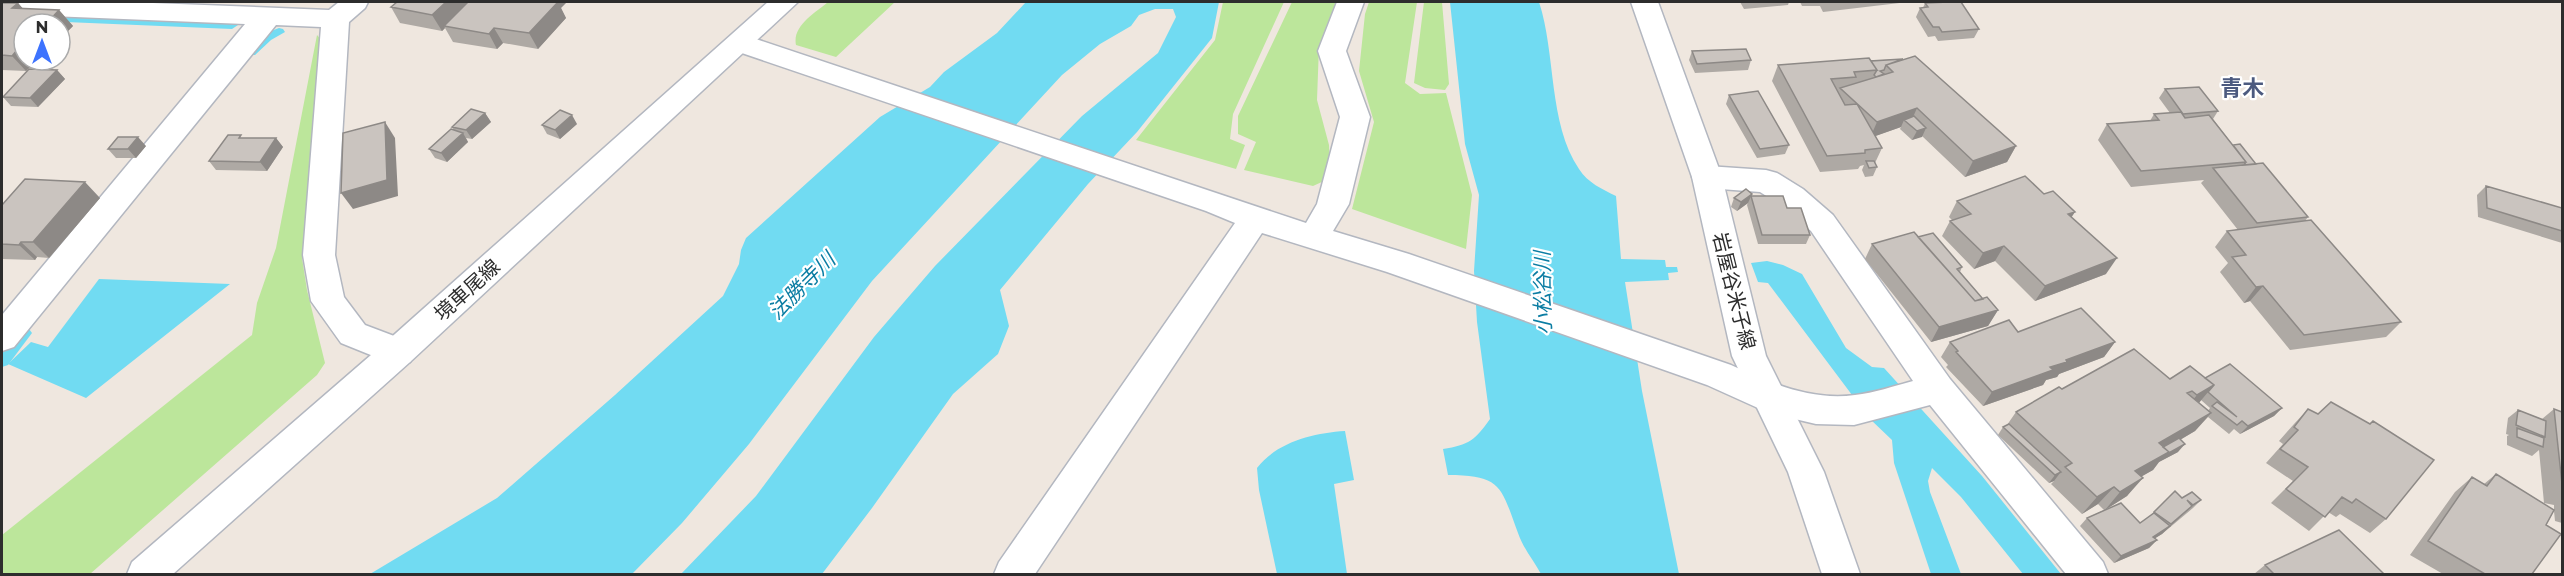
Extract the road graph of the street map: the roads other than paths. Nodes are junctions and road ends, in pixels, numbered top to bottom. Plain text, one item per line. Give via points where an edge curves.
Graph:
1 (784, 2) edge
2 (1350, 2) edge
3 (1644, 2) edge
4 (2, 5) edge
5 (345, 10) edge
6 (269, 16) junction
7 (741, 43) junction
8 (1707, 177) junction
9 (1256, 219) junction
10 (1314, 237) junction
11 (2, 338) edge
12 (398, 352) junction
13 (1928, 392) junction
14 (1769, 399) junction
15 (146, 574) edge
16 (1013, 574) edge
17 (1840, 574) edge
18 (2089, 574) edge

1 - 7 street, 境車尾線
2 - 10 street via 1332,51 1354,117 1333,204
3 - 8 street, 岩屋谷米子線
4 - 6 street
5 - 6 street
5 - 12 street via 319,255 328,302 353,334
6 - 11 street
7 - 9 street
7 - 12 street, 境車尾線
8 - 13 street via 1766,181 1822,223
8 - 14 street, 岩屋谷米子線 via 1749,356
9 - 10 street
9 - 16 street
10 - 14 street via 1719,375
12 - 15 street, 境車尾線
13 - 14 street via 1854,410 1816,409
13 - 18 street
14 - 17 street, 岩屋谷米子線 via 1806,472

